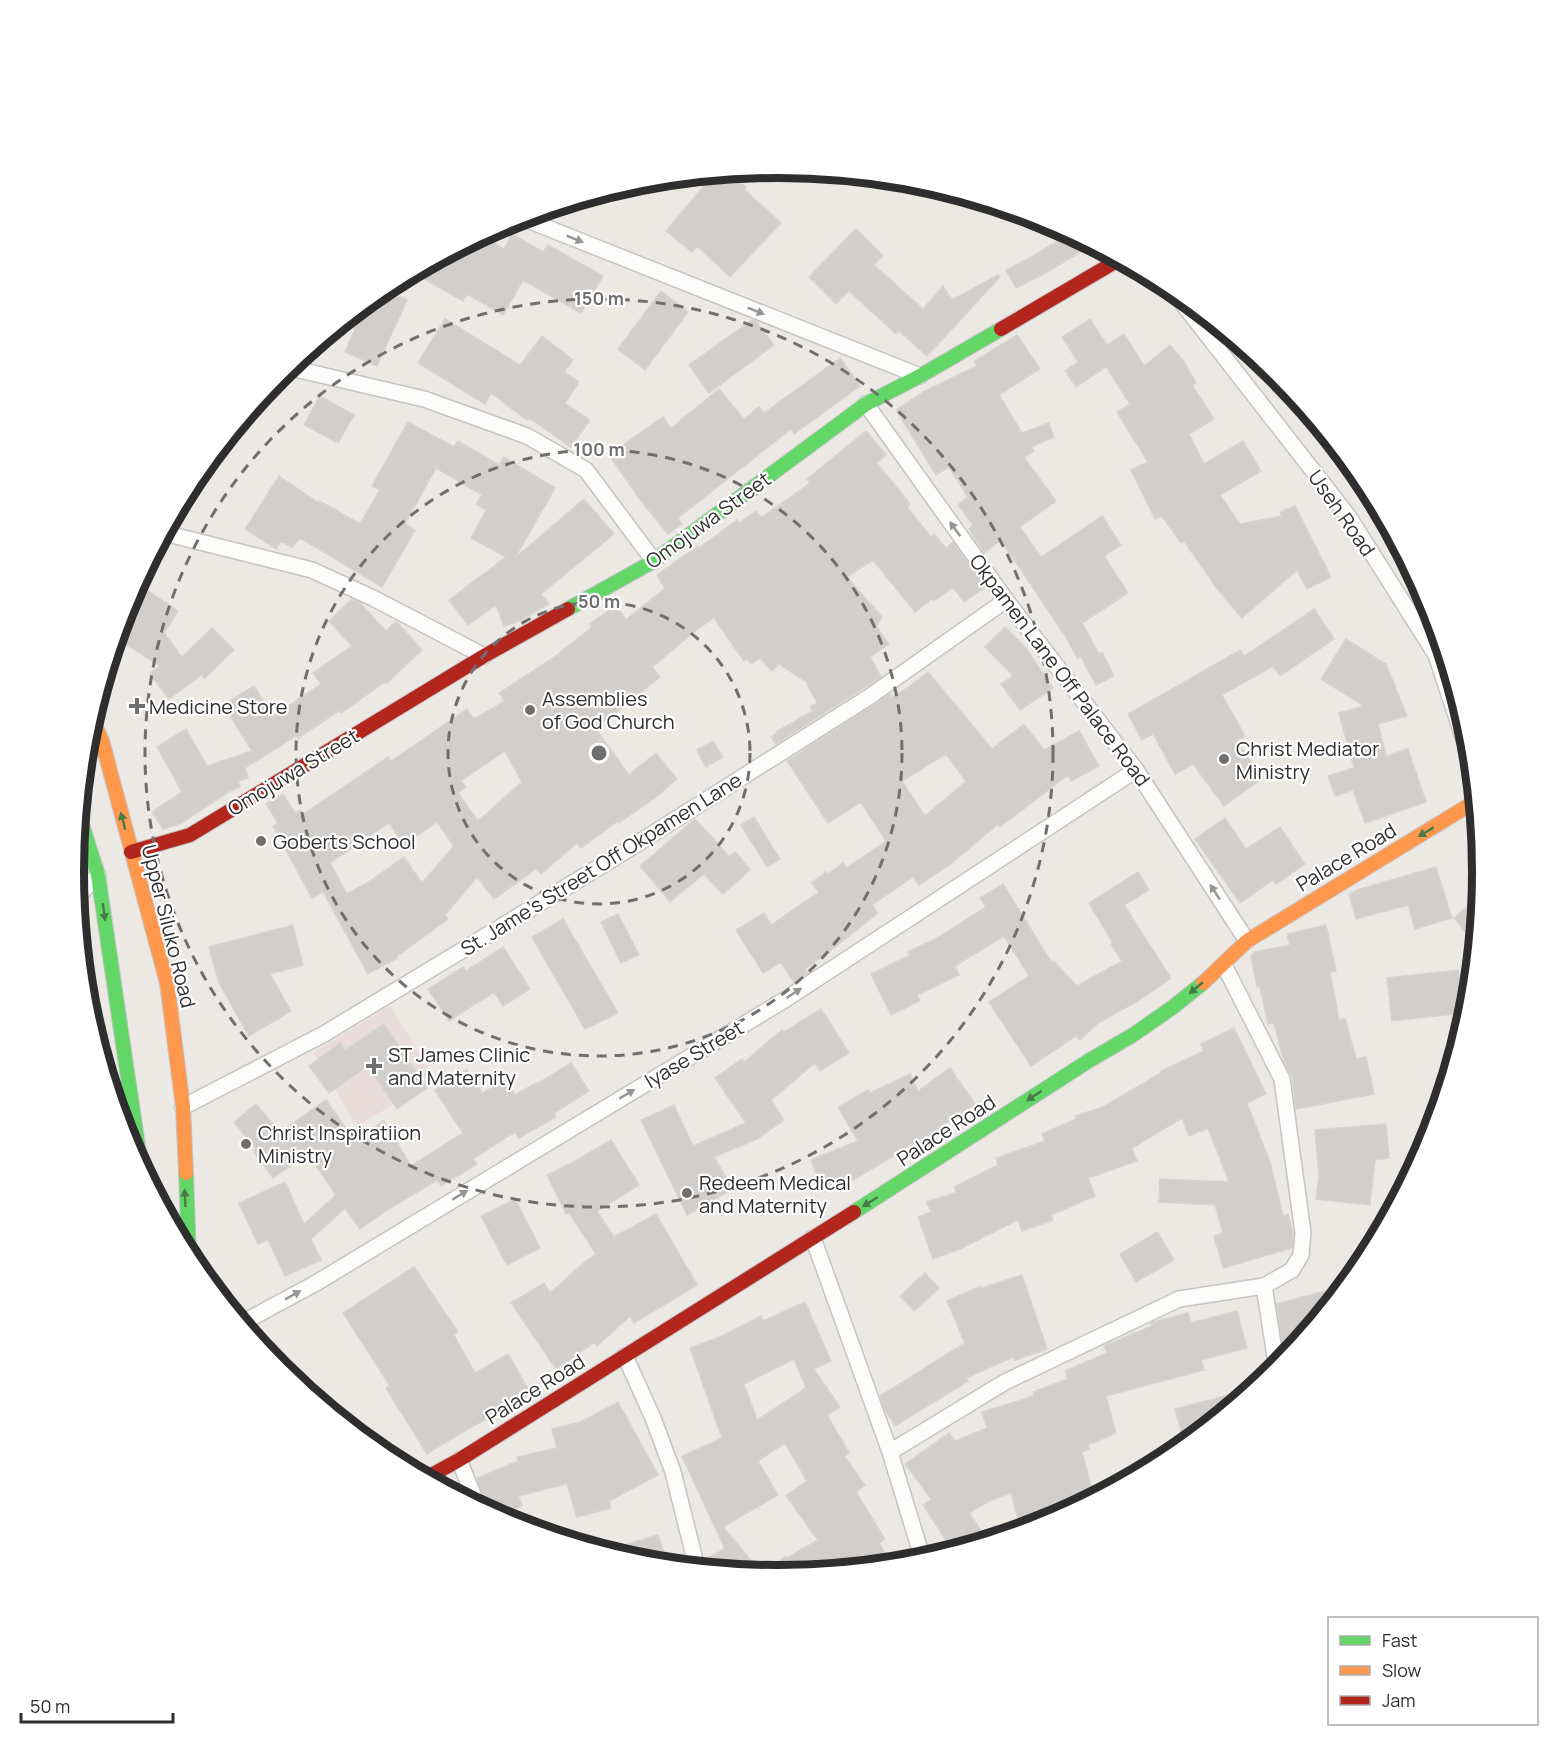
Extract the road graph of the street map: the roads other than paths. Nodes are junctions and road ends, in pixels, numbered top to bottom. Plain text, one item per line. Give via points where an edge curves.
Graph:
1 (533, 222) edge
2 (1112, 263) edge
3 (1191, 314) edge
4 (299, 370) edge
5 (920, 376) junction
6 (866, 404) junction
7 (171, 535) edge
8 (654, 561) junction
9 (1006, 600) junction
10 (484, 656) junction
11 (1445, 681) edge
12 (98, 732) edge
13 (1136, 770) junction
14 (1469, 805) edge
15 (85, 833) edge
16 (131, 852) junction
17 (98, 875) junction
18 (84, 889) edge
19 (1247, 940) junction
20 (1224, 965) junction
21 (183, 1107) junction
22 (135, 1131) edge
23 (188, 1236) edge
24 (813, 1238) junction
25 (1264, 1286) junction
26 (248, 1320) edge
27 (625, 1356) junction
28 (1274, 1356) edge
29 (890, 1452) junction
30 (459, 1460) junction
31 (433, 1474) edge
32 (473, 1495) edge
33 (920, 1550) edge
34 (695, 1561) edge

1 -> 5 street
2 - 5 street, Omojuwa Street
3 - 11 street, Useh Road via 1355,527 1436,655
4 - 8 street via 424,399 526,436 586,470
5 - 6 street, Omojuwa Street
6 - 8 street, Omojuwa Street
9 -> 6 street, Okpamen Lane Off Palace Road
7 - 10 street via 312,570
8 - 10 street, Omojuwa Street
9 - 13 street, Okpamen Lane Off Palace Road
9 - 21 street, St. Jame's Street Off Okpamen Lane via 869,697 624,852 324,1034
10 - 16 street, Omojuwa Street via 190,835
16 -> 12 street, Upper Siluko Road
19 -> 13 street, Okpamen Lane Off Palace Road
26 -> 13 street, Iyase Street via 786,999
14 -> 19 street, Palace Road
15 - 17 street
16 - 21 street, Upper Siluko Road via 166,983
17 - 18 street
17 -> 22 street
19 - 20 street, Palace Road
20 -> 24 street, Palace Road via 1178,1005 1115,1047
20 - 25 street via 1282,1079 1303,1233 1301,1256 1292,1270
23 -> 21 street, Upper Siluko Road
24 - 27 street, Palace Road
24 - 29 street
25 - 28 street
25 - 29 street via 1179,1299 1005,1382
27 - 30 street, Palace Road
27 - 34 street via 673,1472
29 - 33 street
30 - 31 street, Palace Road
30 - 32 street

